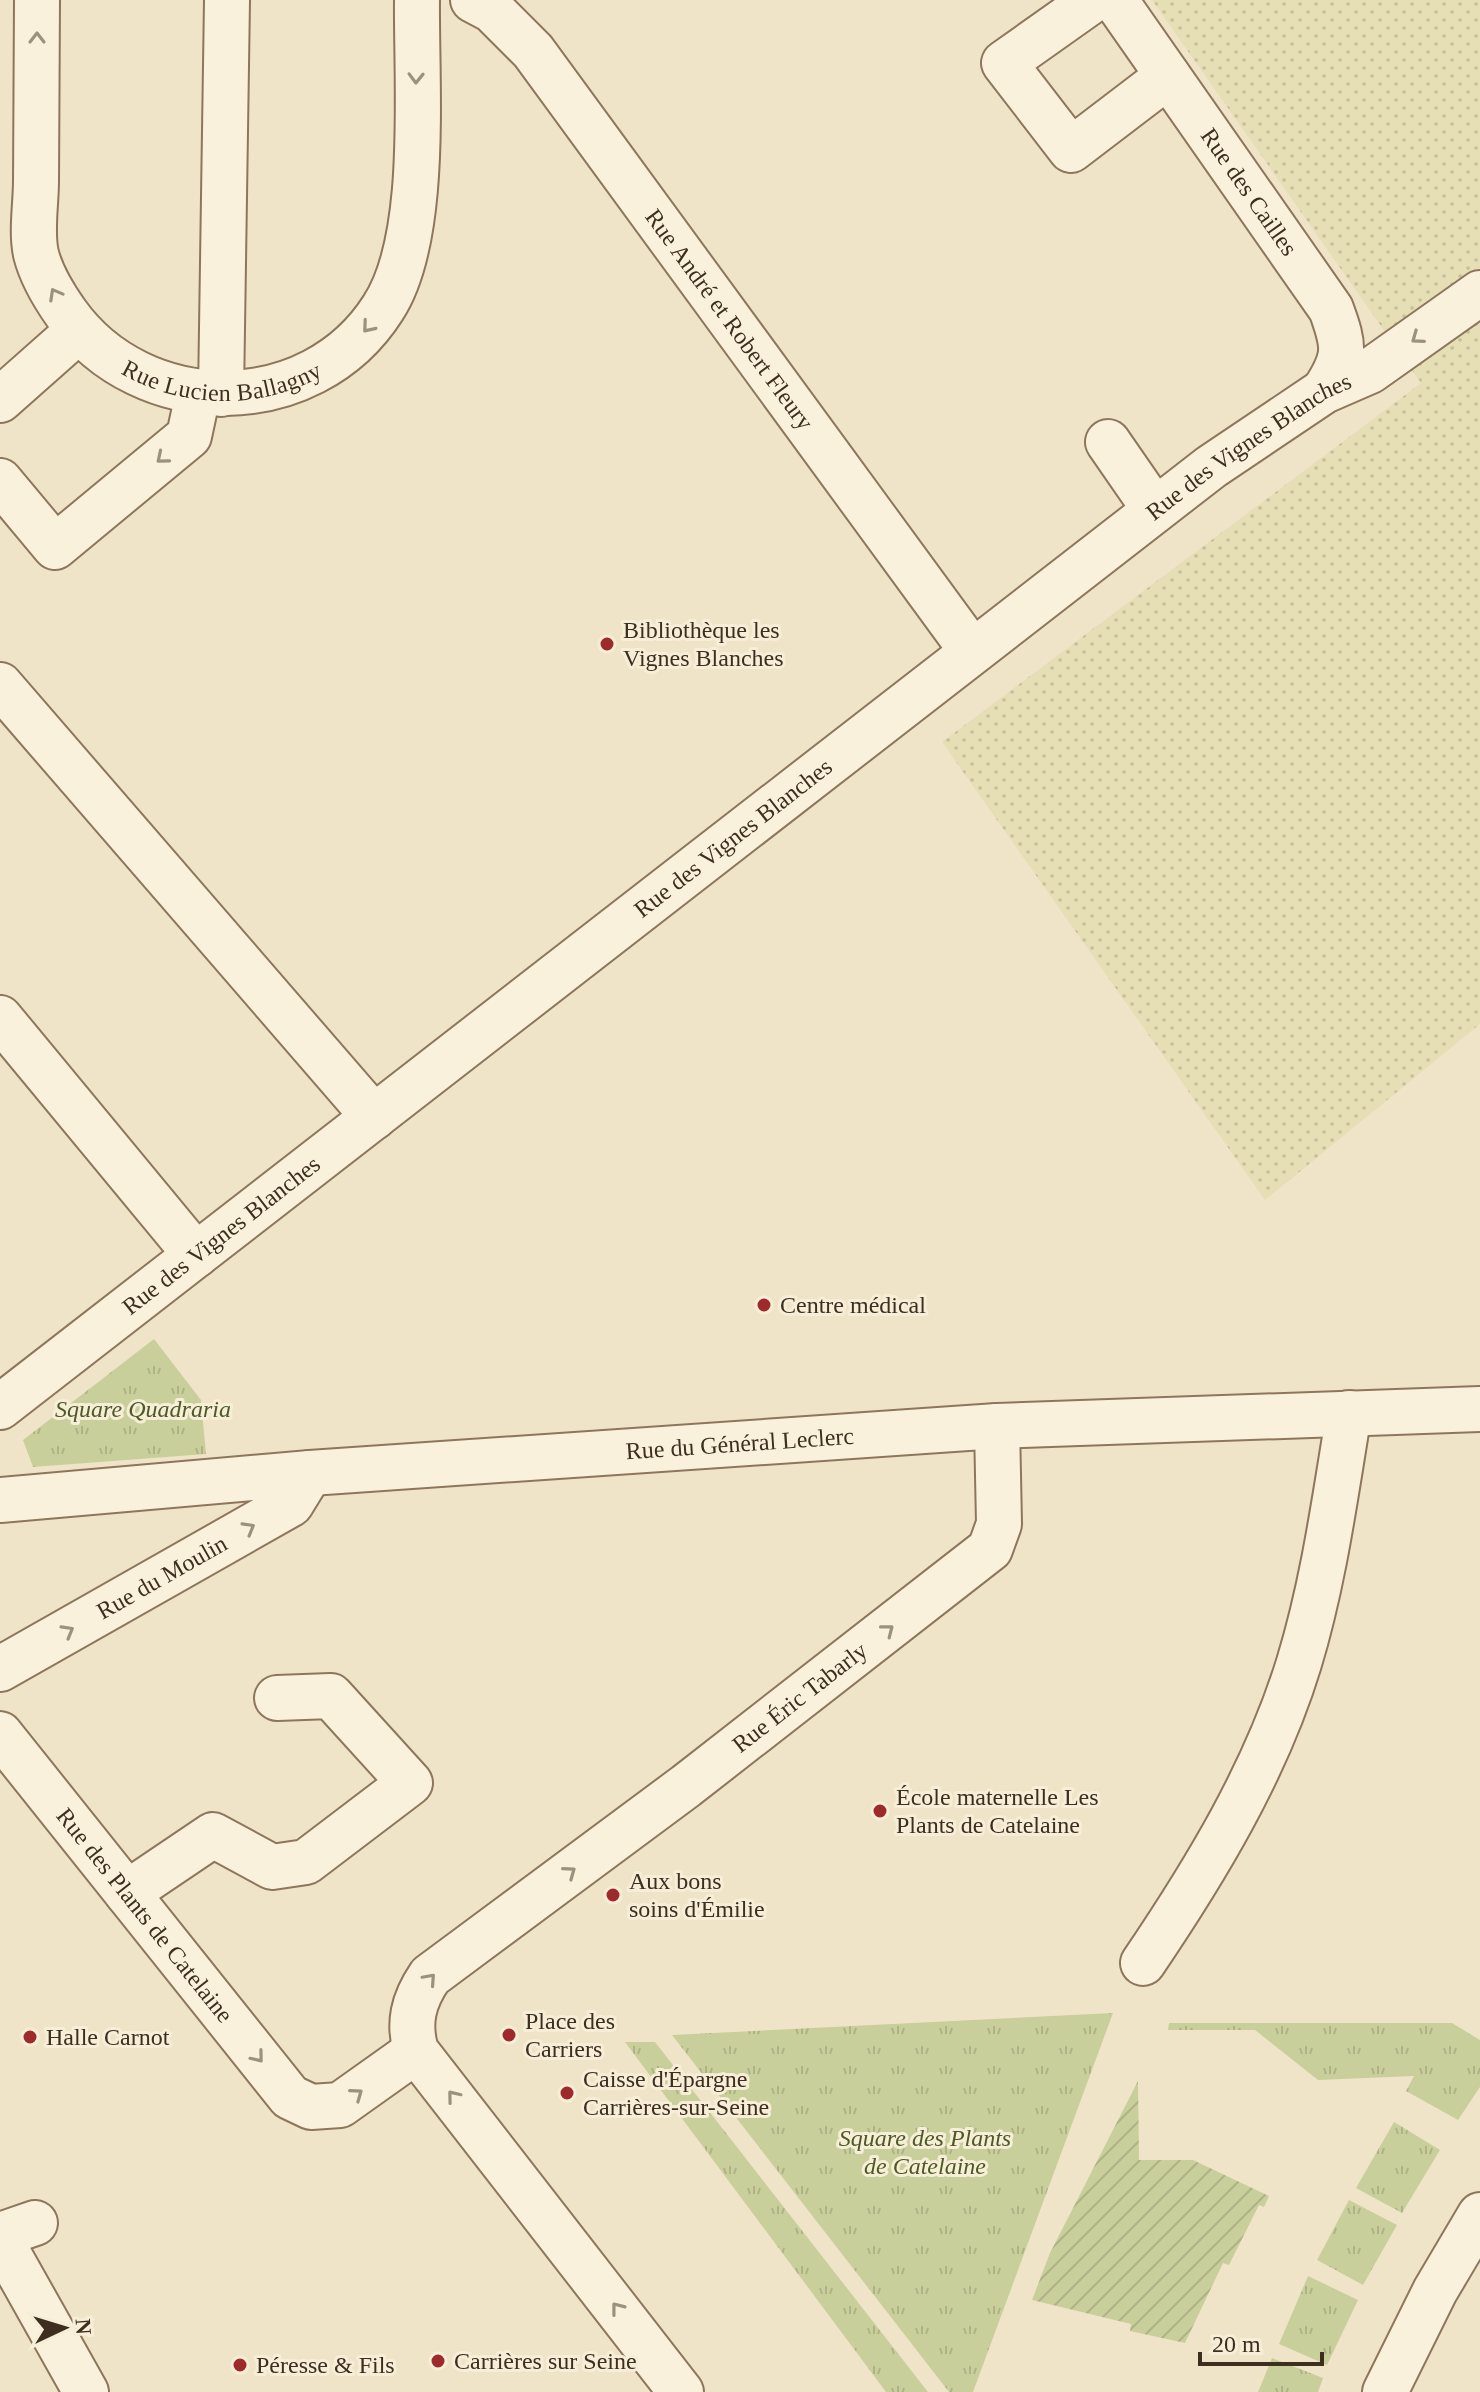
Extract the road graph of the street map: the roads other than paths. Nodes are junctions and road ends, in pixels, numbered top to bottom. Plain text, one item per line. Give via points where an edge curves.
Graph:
1 (37, 0) edge
2 (227, 0) edge
3 (417, 0) edge
4 (473, 0) edge
5 (1093, 0) edge
6 (1115, 0) edge
7 (1168, 76) junction
8 (1480, 293) edge
9 (79, 330) junction
10 (1324, 391) junction
11 (210, 394) junction
12 (0, 400) edge
13 (1108, 442) dead end
14 (0, 481) edge
15 (1155, 510) junction
16 (972, 651) junction
17 (0, 685) edge
18 (0, 1018) edge
19 (374, 1117) junction
20 (196, 1255) junction
21 (0, 1407) edge
22 (1480, 1409) edge
23 (1349, 1413) junction
24 (997, 1426) junction
25 (310, 1473) junction
26 (0, 1500) edge
27 (0, 1669) edge
28 (277, 1698) dead end
29 (0, 1734) edge
30 (127, 1893) junction
31 (1143, 1963) dead end
32 (416, 2051) junction
33 (1480, 2215) edge
34 (10, 2247) edge
35 (86, 2392) edge
36 (681, 2392) edge
37 (1385, 2392) edge

9 -> 1 street, Rue Lucien Ballagny via 54,295 36,253
2 - 11 street
3 -> 11 street, Rue Lucien Ballagny via 414,222 384,308 323,368 283,386
4 - 16 street, Rue André et Robert Fleury via 492,10 533,51
5 - 7 street via 1004,63 1071,150
6 - 7 street, Rue des Cailles
7 - 10 street, Rue des Cailles via 1331,309 1342,340 1341,365
8 -> 10 street, Rue des Vignes Blanches via 1370,371
9 - 11 street, Rue Lucien Ballagny via 113,362 157,384
9 - 12 street
10 - 15 street, Rue des Vignes Blanches
11 -> 14 street via 189,436 55,547
13 - 15 street
15 - 16 street, Rue des Vignes Blanches
16 - 19 street, Rue des Vignes Blanches
17 - 19 street
18 - 20 street
19 - 20 street, Rue des Vignes Blanches
20 - 21 street, Rue des Vignes Blanches
22 - 23 street, Rue du Général Leclerc
23 - 24 street, Rue du Général Leclerc
23 - 31 street via 1323,1571 1299,1664 1266,1753 1223,1835
24 - 25 street, Rue du Général Leclerc
32 -> 24 street, Rue Éric Tabarly via 412,2016 430,1976 686,1786 990,1549 999,1524
25 - 26 street, Rue du Général Leclerc
27 -> 25 street, Rue du Moulin via 291,1504
28 - 30 street via 331,1696 410,1783 306,1862 272,1867 213,1835
29 - 30 street, Rue des Plants de Catelaine
30 -> 32 street, Rue des Plants de Catelaine via 290,2097 311,2107 340,2105
36 -> 32 street
33 - 37 street
34 - 35 street via 66,2319

